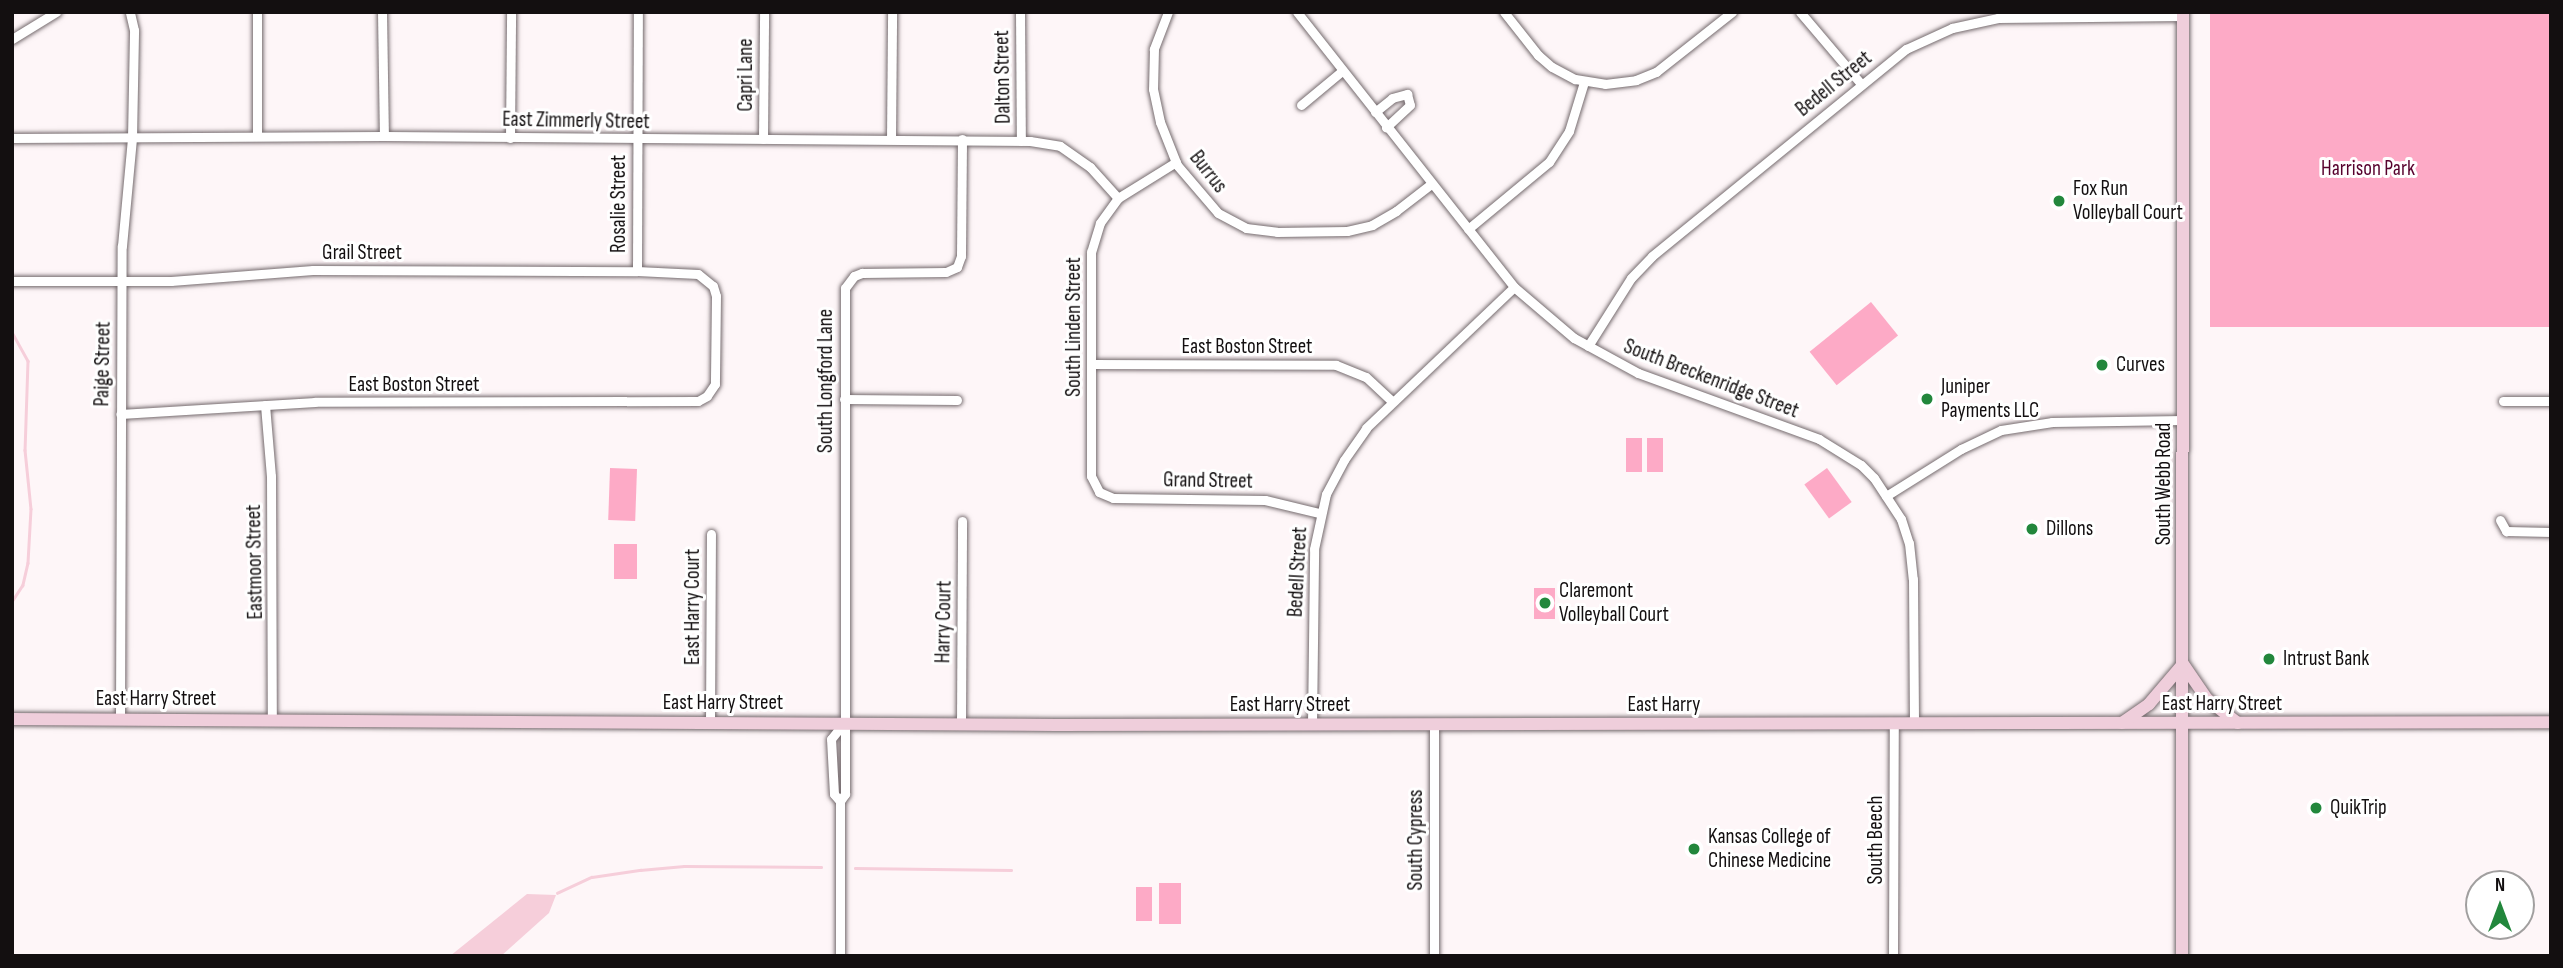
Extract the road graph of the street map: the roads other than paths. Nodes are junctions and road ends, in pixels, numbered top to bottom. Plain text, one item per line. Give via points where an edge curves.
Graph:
1 (56, 12) edge
2 (130, 12) edge
3 (257, 12) edge
4 (382, 12) edge
5 (511, 12) edge
6 (638, 12) edge
7 (764, 12) edge
8 (892, 12) edge
9 (1020, 12) edge
10 (1504, 12) edge
11 (1732, 12) edge
12 (1800, 12) edge
13 (1166, 13) edge
14 (1300, 13) edge
15 (2085, 14) edge
16 (2183, 14) edge
17 (12, 39) edge
18 (1342, 71) junction
19 (1584, 82) junction
20 (1861, 84) junction
21 (1301, 105) dead end
22 (1375, 112) junction
23 (1386, 127) junction
24 (257, 136) junction
25 (384, 136) junction
26 (12, 138) edge
27 (132, 138) junction
28 (510, 138) junction
29 (764, 139) junction
30 (891, 139) junction
31 (962, 139) junction
32 (637, 140) junction
33 (1021, 141) junction
34 (1176, 162) junction
35 (1431, 184) junction
36 (1118, 198) junction
37 (1468, 229) junction
38 (637, 271) junction
39 (12, 281) edge
40 (122, 281) junction
41 (1514, 287) junction
42 (1588, 346) junction
43 (1091, 364) junction
44 (707, 396) joint
45 (844, 398) junction
46 (957, 400) dead end
47 (1392, 401) junction
48 (2503, 401) dead end
49 (2551, 401) edge
50 (265, 405) junction
51 (120, 414) junction
52 (2183, 420) junction
53 (1097, 489) joint
54 (1886, 496) junction
55 (1319, 513) junction
56 (2500, 520) dead end
57 (962, 521) dead end
58 (2551, 531) edge
59 (711, 534) dead end
60 (2183, 664) junction
61 (120, 718) junction
62 (12, 719) edge
63 (272, 719) junction
64 (710, 722) junction
65 (2551, 722) edge
66 (844, 723) junction
67 (2122, 723) junction
68 (2183, 723) junction
69 (2239, 723) junction
70 (961, 724) junction
71 (1434, 724) junction
72 (1894, 724) junction
73 (1914, 724) junction
74 (1312, 725) junction
75 (840, 956) edge
76 (1434, 956) edge
77 (1893, 956) edge
78 (2182, 956) edge

1 - 17 street
2 - 27 street, Paige Street via 134,30
3 - 24 street
4 - 25 street
5 - 28 street
6 - 32 street, Rosalie Street
7 - 29 street, Capri Lane
8 - 30 street
9 - 33 street, Dalton Street
10 - 19 street via 1545,61
11 - 19 street via 1646,77 1615,84
12 - 20 street
13 - 34 street, Burrus via 1154,49 1153,89
14 - 18 street, South Breckenridge Street
15 - 16 street, Bedell Street
15 - 20 street, Bedell Street via 1998,18 1952,28 1906,50
16 - 52 main road, South Webb Road
18 - 21 street
18 - 22 street, South Breckenridge Street
19 - 37 street via 1569,131 1549,162
20 - 42 street, Bedell Street via 1652,256 1631,278
22 - 23 street, South Breckenridge Street
22 - 23 street via 1392,97 1406,94 1410,105
23 - 35 street, South Breckenridge Street
24 - 25 street, East Zimmerly Street
24 - 27 street, East Zimmerly Street
25 - 28 street, East Zimmerly Street
26 - 27 street, East Zimmerly Street
27 - 40 street, Paige Street
28 - 32 street, East Zimmerly Street
29 - 30 street, East Zimmerly Street
29 - 32 street, East Zimmerly Street
30 - 31 street, East Zimmerly Street
31 - 33 street, East Zimmerly Street
31 - 45 street, South Longford Lane via 961,256 957,267 946,272 862,274 848,283 843,303
32 - 38 street, Rosalie Street
33 - 36 street, East Zimmerly Street via 1060,146 1090,167
34 - 35 street, Burrus via 1218,213 1246,228 1277,232 1347,231 1372,225
34 - 36 street, South Linden Street
35 - 37 street, South Breckenridge Street
36 - 43 street, South Linden Street via 1100,223 1091,252
37 - 41 street, South Breckenridge Street
38 - 40 street, Grail Street via 313,270
38 - 44 street, Grail Street via 698,274 709,282 716,296 715,384
39 - 40 street, Grail Street
40 - 51 street, Paige Street
41 - 42 street, South Breckenridge Street
41 - 47 street, Bedell Street
42 - 54 street, South Breckenridge Street via 1638,373 1819,439 1861,465
43 - 47 street, East Boston Street via 1336,365 1366,377
43 - 53 street, South Linden Street via 1091,476
44 - 50 street, East Boston Street via 689,403
45 - 46 street
45 - 66 street, South Longford Lane
47 - 55 street, Bedell Street via 1354,444
48 - 49 street
50 - 51 street, East Boston Street
50 - 63 street, Eastmoor Street via 272,545
51 - 61 street, Paige Street
52 - 54 street via 2052,422 2001,430
52 - 60 main road, South Webb Road
53 - 55 street, Grand Street via 1112,498 1265,500
54 - 73 street, South Breckenridge Street via 1909,543
55 - 74 street, Bedell Street via 1314,549
56 - 58 street via 2506,531
57 - 70 street, Harry Court
59 - 64 street, East Harry Court
60 - 67 main road via 2150,704
60 - 68 main road, South Webb Road
60 - 69 main road via 2207,699
61 - 62 main road, East Harry Street
61 - 63 main road, East Harry Street
63 - 64 main road, East Harry Street
64 - 66 main road, East Harry Street
65 - 69 main road, East Harry Street
66 - 70 main road, East Harry Street
66 - 75 street, South Longford Lane
67 - 68 main road, East Harry Street
67 - 73 main road, East Harry Street
68 - 69 main road, East Harry Street
68 - 78 main road, South Webb Road
70 - 74 main road, East Harry Street
71 - 72 main road, East Harry
71 - 74 main road, East Harry Street
71 - 76 street, South Cypress
72 - 73 main road, East Harry Street
72 - 77 street, South Beech

